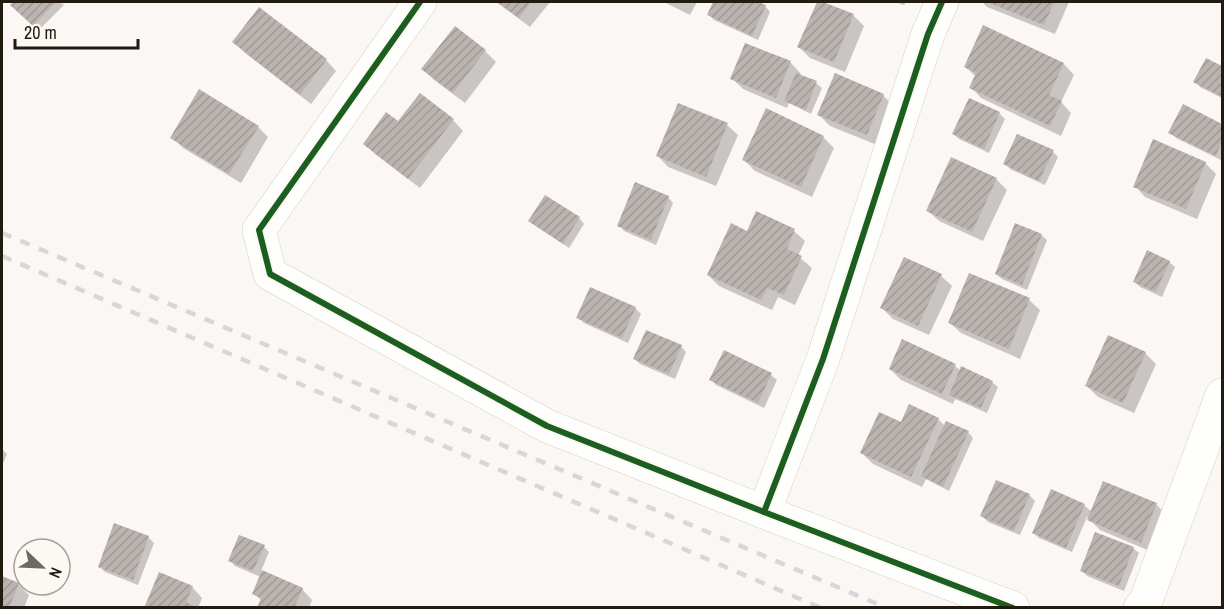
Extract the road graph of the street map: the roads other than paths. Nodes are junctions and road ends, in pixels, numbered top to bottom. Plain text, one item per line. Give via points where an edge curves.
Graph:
1 (420, 2) edge
2 (942, 2) edge
3 (1222, 395) edge
4 (764, 512) junction
5 (1013, 608) edge
6 (1140, 608) edge

1 - 4 street via 260,230 270,274 548,426
2 - 4 street via 924,45 823,359
3 - 6 street
4 - 5 street

